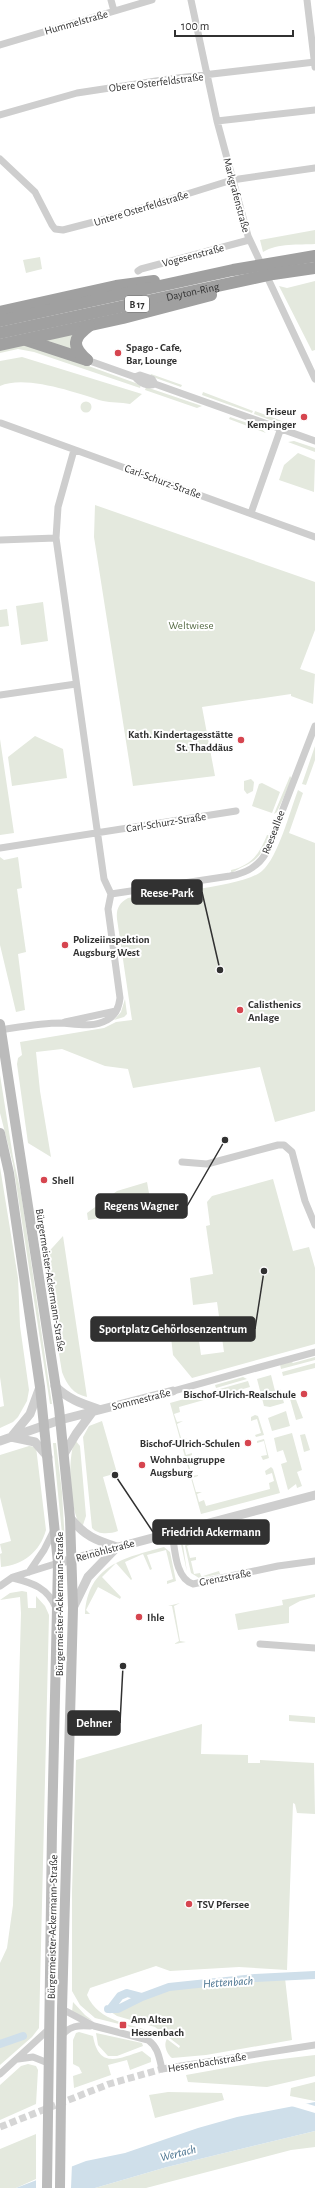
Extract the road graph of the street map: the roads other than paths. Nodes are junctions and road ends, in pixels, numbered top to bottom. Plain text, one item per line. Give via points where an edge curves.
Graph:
1 (111, 0) edge
2 (152, 0) edge
3 (191, 0) edge
4 (307, 0) edge
5 (114, 11) junction
6 (0, 44) edge
7 (315, 64) edge
8 (206, 75) junction
9 (315, 110) edge
10 (0, 115) edge
11 (217, 121) junction
12 (0, 159) edge
13 (315, 168) edge
14 (232, 180) junction
15 (249, 240) junction
16 (315, 256) edge
17 (315, 268) edge
18 (138, 271) dead end
19 (226, 272) junction
20 (273, 274) junction
21 (0, 312) edge
22 (0, 321) edge
23 (89, 326) junction
24 (0, 333) edge
25 (26, 340) junction
26 (0, 345) edge
27 (88, 360) junction
28 (315, 379) edge
29 (1, 423) edge
30 (281, 428) junction
31 (315, 441) edge
32 (74, 450) junction
33 (251, 513) junction
34 (315, 537) edge
35 (56, 538) junction
36 (0, 540) edge
37 (76, 684) junction
38 (0, 695) edge
39 (315, 726) edge
40 (236, 812) dead end
41 (97, 833) junction
42 (0, 848) edge
43 (111, 894) junction
44 (0, 1028) edge
45 (0, 1133) edge
46 (182, 1162) dead end
47 (315, 1225) edge
48 (315, 1352) edge
49 (55, 1386) junction
50 (40, 1387) junction
51 (173, 1391) joint
52 (95, 1410) junction
53 (60, 1420) junction
54 (45, 1424) junction
55 (11, 1437) junction
56 (0, 1441) edge
57 (64, 1454) junction
58 (48, 1457) junction
59 (315, 1495) edge
60 (70, 1518) junction
61 (56, 1526) junction
62 (172, 1532) junction
63 (117, 1547) junction
64 (72, 1559) junction
65 (315, 1561) edge
66 (58, 1563) junction
67 (29, 1572) junction
68 (13, 1578) junction
69 (0, 1586) edge
70 (73, 1608) junction
71 (58, 1614) junction
72 (260, 1644) dead end
73 (315, 1648) edge
74 (62, 2009) junction
75 (94, 2026) junction
76 (48, 2030) junction
77 (62, 2035) junction
78 (315, 2045) edge
79 (16, 2060) junction
80 (48, 2063) junction
81 (0, 2074) edge
82 (47, 2188) edge
83 (60, 2188) edge

1 - 5 street
2 - 5 street, Hummelstraße
3 - 8 street, Markgrafenstraße
4 - 7 street
5 - 6 street, Hummelstraße
7 - 8 street, Obere Osterfeldstraße
8 - 10 street, Obere Osterfeldstraße via 77,93
8 - 11 street, Markgrafenstraße
9 - 11 street
11 - 14 street, Markgrafenstraße
12 - 14 street, Untere Osterfeldstraße via 35,192 52,225 63,230
13 - 14 street, Untere Osterfeldstraße
14 - 15 street, Markgrafenstraße
15 - 18 street, Vogesenstraße via 141,268
15 - 28 street, Markgrafenstraße
16 - 19 highway, Dayton-Ring / B 17
17 - 20 highway, Dayton-Ring / B 17
19 - 21 highway via 116,286
19 - 22 highway, Dayton-Ring / B 17
20 - 23 highway via 214,294
20 - 24 highway, Dayton-Ring / B 17
23 - 25 highway
23 - 27 highway via 78,336 76,343 79,353
25 - 26 highway
25 - 27 highway
27 - 30 street via 135,377 145,384 155,384
29 - 32 street, Carl-Schurz-Straße
30 - 31 street
30 - 33 street
32 - 33 street, Carl-Schurz-Straße
32 - 35 street via 58,507
33 - 34 street, Carl-Schurz-Straße
35 - 36 street
35 - 37 street
37 - 38 street
37 - 41 street
39 - 43 street, Reeseallee via 266,853 259,863 246,872 230,876
40 - 41 street, Carl-Schurz-Straße
41 - 42 street, Carl-Schurz-Straße
41 - 43 street via 104,879
43 - 44 street via 108,910 120,998 120,1006 116,1011 61,1024
44 - 49 main road, Bürgermeister-Ackermann-Straße
45 - 50 main road, Bürgermeister-Ackermann-Straße via 9,1173
46 - 47 street via 207,1164 278,1144 284,1145 292,1152 307,1208
48 - 51 street, Sommestraße
49 - 52 street via 77,1403
49 - 53 main road, Bürgermeister-Ackermann-Straße
50 - 54 main road, Bürgermeister-Ackermann-Straße
50 - 55 street via 30,1414
51 - 52 street, Sommestraße
52 - 53 street, Sommestraße
52 - 57 street
53 - 54 street, Sommestraße
53 - 57 main road, Bürgermeister-Ackermann-Straße
54 - 55 street, Sommestraße
54 - 58 main road, Bürgermeister-Ackermann-Straße
55 - 56 street, Sommestraße
55 - 58 street via 35,1442
57 - 60 main road, Bürgermeister-Ackermann-Straße
58 - 61 main road, Bürgermeister-Ackermann-Straße
59 - 62 street, Reinöhlstraße
60 - 63 street via 92,1539
60 - 64 main road, Bürgermeister-Ackermann-Straße
61 - 66 main road, Bürgermeister-Ackermann-Straße
61 - 67 street
62 - 63 street, Reinöhlstraße
62 - 65 street, Grenzstraße via 181,1574 186,1581 193,1584
63 - 64 street, Reinöhlstraße
63 - 70 street via 88,1577
64 - 66 street, Reinöhlstraße
64 - 70 main road, Bürgermeister-Ackermann-Straße
66 - 67 street
66 - 71 main road, Bürgermeister-Ackermann-Straße
67 - 68 street
68 - 69 street
68 - 71 street via 43,1589 53,1601
70 - 74 main road, Bürgermeister-Ackermann-Straße
71 - 76 main road, Bürgermeister-Ackermann-Straße
72 - 73 street
74 - 75 street, Hessenbachstraße
74 - 77 main road, Bürgermeister-Ackermann-Straße
75 - 77 street, Hessenbachstraße via 77,2025
75 - 78 street, Hessenbachstraße via 148,2040 154,2044 158,2052 162,2069
76 - 79 street
76 - 80 main road, Bürgermeister-Ackermann-Straße
77 - 83 main road, Bürgermeister-Ackermann-Straße
79 - 80 street via 34,2057
79 - 81 street
80 - 82 main road, Bürgermeister-Ackermann-Straße

